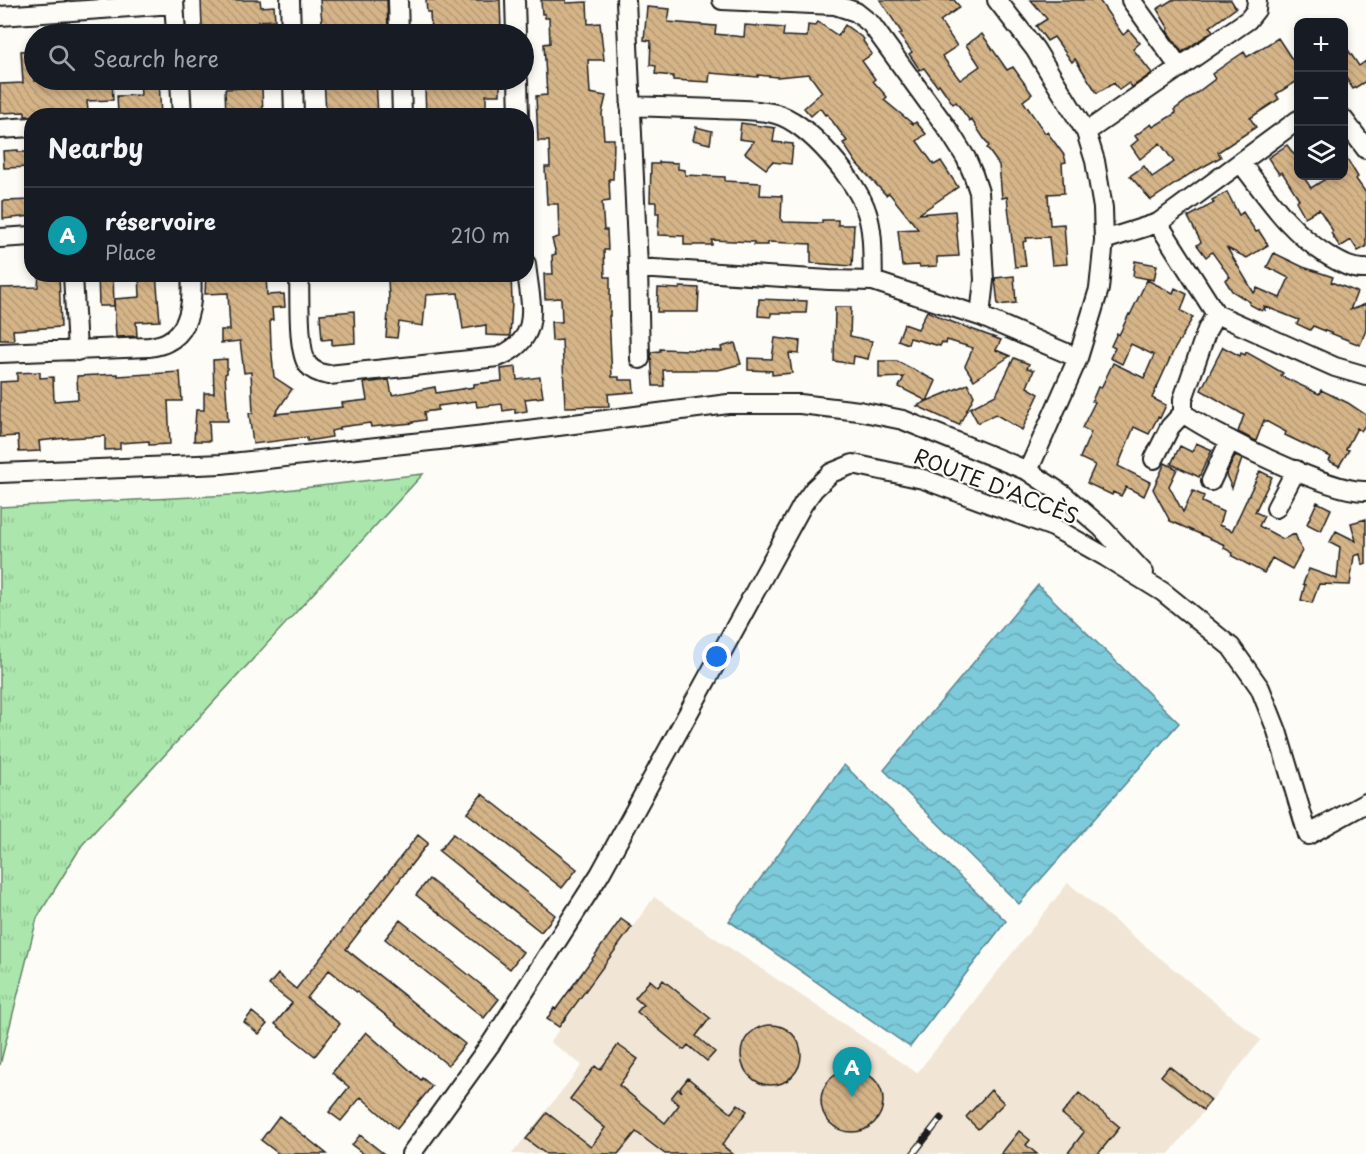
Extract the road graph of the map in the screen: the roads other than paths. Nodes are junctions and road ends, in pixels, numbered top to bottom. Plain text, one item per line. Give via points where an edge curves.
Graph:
1 (290, 0) edge
2 (398, 0) edge
3 (515, 0) edge
4 (626, 0) edge
5 (722, 0) edge
6 (997, 0) edge
7 (1131, 0) edge
8 (1257, 0) edge
9 (174, 2) edge
10 (0, 16) edge
11 (175, 24) edge
12 (291, 24) edge
13 (399, 24) edge
14 (516, 24) edge
15 (1180, 68) junction
16 (181, 90) edge
17 (293, 90) edge
18 (401, 90) edge
19 (518, 90) edge
20 (630, 106) junction
21 (182, 108) edge
22 (294, 108) edge
23 (402, 108) edge
24 (519, 108) edge
25 (1294, 124) edge
26 (1348, 125) edge
27 (24, 128) edge
28 (0, 129) edge
29 (1086, 132) junction
30 (1366, 149) edge
31 (1241, 163) junction
32 (1158, 223) junction
33 (24, 236) edge
34 (0, 238) edge
35 (1104, 240) junction
36 (638, 268) junction
37 (1366, 268) edge
38 (873, 281) junction
39 (73, 282) edge
40 (192, 282) edge
41 (299, 282) edge
42 (528, 282) edge
43 (1216, 314) junction
44 (980, 316) junction
45 (77, 351) junction
46 (0, 354) edge
47 (1078, 358) junction
48 (640, 359) dead end
49 (1366, 376) edge
50 (1183, 413) junction
51 (1230, 441) junction
52 (1154, 459) dead end
53 (1296, 470) junction
54 (1028, 471) junction
55 (0, 473) edge
56 (1210, 481) dead end
57 (1366, 491) edge
58 (1276, 508) dead end
59 (1163, 592) junction
60 (1366, 803) edge
61 (411, 1154) edge

1 - 12 street
2 - 13 street
3 - 14 street
4 - 20 street
5 - 44 street via 835,5 856,12 871,24 949,131 973,174 978,192 984,280
6 - 29 street via 1035,49
7 - 15 street
8 - 15 street via 1256,10 1248,20
9 - 10 street
9 - 11 street
15 - 29 street
16 - 21 street
17 - 22 street
18 - 23 street
19 - 24 street
20 - 36 street
20 - 38 street via 754,111 790,118 812,135 859,195 870,225
25 - 31 street
26 - 30 street
27 - 28 street
29 - 35 street via 1103,208
31 - 32 street
31 - 37 street via 1285,221 1305,240 1341,264
32 - 35 street
32 - 43 street
33 - 34 street
35 - 47 street via 1099,289
36 - 38 street
36 - 48 street
38 - 44 street
39 - 45 street
40 - 45 street via 188,317 169,342 149,347
41 - 42 street via 302,350 308,365 318,374 329,375 509,353 526,338 532,325
43 - 49 street via 1335,367
43 - 50 street via 1183,399
44 - 47 street
45 - 46 street
47 - 54 street
50 - 51 street
50 - 52 street via 1170,427
51 - 53 street
51 - 56 street
53 - 57 street via 1339,487
53 - 58 street
54 - 55 street via 903,420 800,404 728,404 222,464
54 - 59 street via 1102,528
59 - 60 street, ROUTE D'ACCÈS via 1231,646 1260,688 1308,835
59 - 61 street, ROUTE D'ACCÈS via 1053,527 934,483 853,464 831,473 802,504 600,874 492,1042

